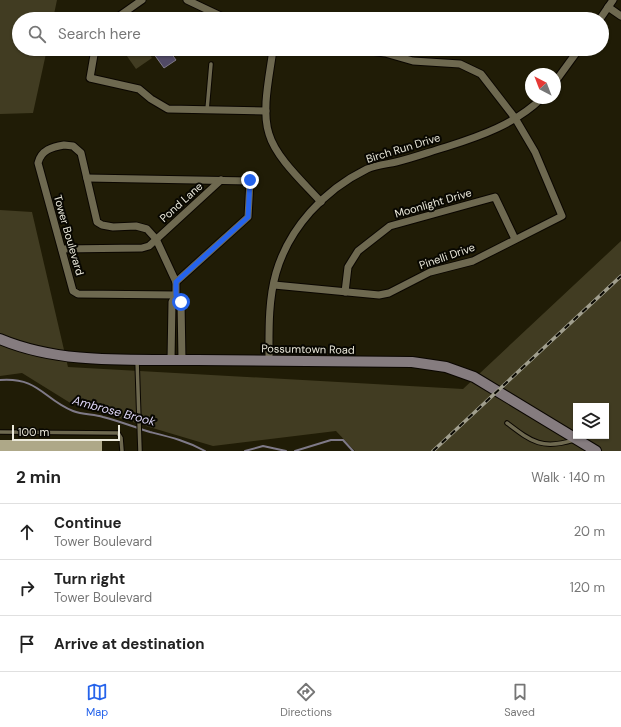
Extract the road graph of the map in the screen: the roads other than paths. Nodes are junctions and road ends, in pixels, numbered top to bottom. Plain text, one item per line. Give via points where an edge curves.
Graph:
1 (142, 0) edge
2 (187, 0) edge
3 (613, 0) edge
4 (608, 6) junction
5 (125, 12) edge
6 (212, 12) edge
7 (604, 12) edge
8 (621, 16) edge
9 (94, 56) edge
10 (272, 56) edge
11 (396, 56) edge
12 (574, 56) edge
13 (211, 64) dead end
14 (561, 74) edge
15 (535, 104) edge
16 (207, 110) junction
17 (266, 111) junction
18 (515, 118) junction
19 (87, 178) junction
20 (221, 180) junction
21 (321, 202) junction
22 (156, 239) junction
23 (515, 239) junction
24 (62, 249) junction
25 (176, 282) junction
26 (274, 285) junction
27 (345, 292) junction
28 (176, 295) junction
29 (0, 340) edge
30 (137, 360) junction
31 (171, 360) junction
32 (182, 360) junction
33 (269, 360) junction
34 (507, 423) dead end
35 (0, 432) edge
36 (575, 440) junction
37 (122, 451) edge
38 (140, 451) edge
39 (596, 451) edge

1 - 5 street
2 - 6 street
3 - 4 street
4 - 7 street
4 - 8 street
9 - 16 street via 90,78 139,89 168,109
10 - 17 street
11 - 18 street via 413,61 460,64 481,74
12 - 14 street
13 - 16 lane
15 - 18 street, Birch Run Drive
16 - 17 street
17 - 21 street via 269,134 278,152
18 - 21 street, Birch Run Drive via 504,126 471,139 368,169 349,179
18 - 23 street, Pinelli Drive via 535,152 562,216
19 - 20 street
19 - 22 street, Tower Boulevard via 97,222 113,227 136,226 147,229
19 - 24 street, Tower Boulevard via 81,153 73,146 56,146 40,155 38,163
20 - 22 street, Pond Lane
20 - 25 street via 250,180 248,217
21 - 26 street, Birch Run Drive via 310,212 285,246
22 - 24 street, Pond Lane via 149,246 142,248
22 - 25 street, Tower Boulevard
23 - 27 street, Pinelli Drive via 472,261 430,272 389,293 379,295
23 - 27 street, Moonlight Drive via 496,197 390,226 358,251 348,266
24 - 28 street, Tower Boulevard via 73,290 78,294
25 - 28 street, Tower Boulevard
26 - 27 street, Pinelli Drive
26 - 33 street, Birch Run Drive via 269,318
28 - 31 street, Tower Boulevard via 172,302
28 - 32 street, Tower Boulevard via 181,302
29 - 30 main road, Possumtown Road via 62,356
30 - 31 main road, Possumtown Road
30 - 38 lane
31 - 32 main road, Possumtown Road
32 - 33 main road, Possumtown Road
33 - 36 main road, Possumtown Road via 412,362 446,367 490,385
34 - 36 lane via 530,440 546,445
35 - 37 lane via 118,433
36 - 39 main road, Possumtown Road

